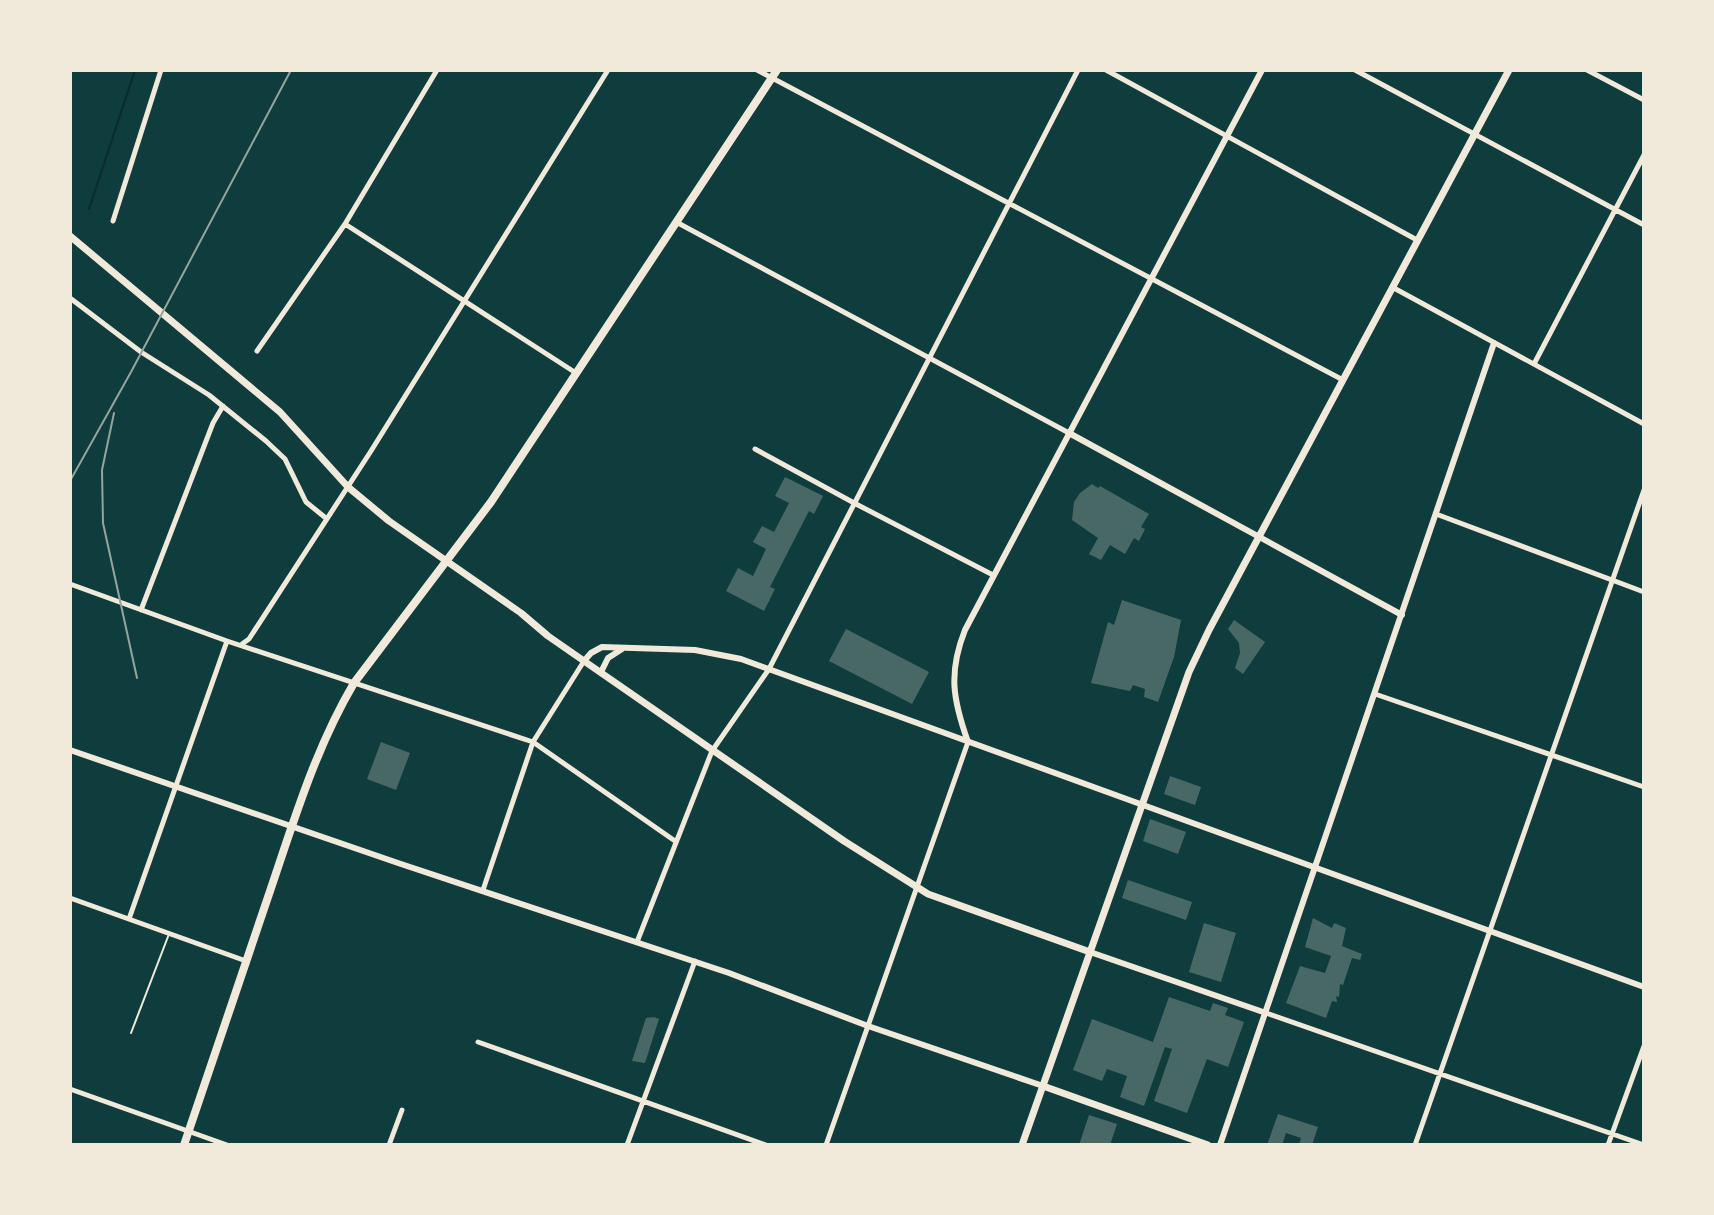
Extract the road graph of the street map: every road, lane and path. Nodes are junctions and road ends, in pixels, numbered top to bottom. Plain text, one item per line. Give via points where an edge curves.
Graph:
1 (161, 70) edge
2 (437, 70) edge
3 (608, 70) edge
4 (757, 70) edge
5 (1078, 70) edge
6 (1106, 70) edge
7 (1262, 70) edge
8 (1355, 70) edge
9 (1509, 70) edge
10 (1587, 70) edge
11 (775, 74) edge
12 (1644, 100) edge
13 (1474, 135) junction
14 (1227, 137) junction
15 (1644, 155) edge
16 (1009, 201) junction
17 (1615, 209) junction
18 (113, 221) dead end
19 (678, 223) junction
20 (345, 224) junction
21 (1644, 225) edge
22 (70, 236) edge
23 (1417, 240) junction
24 (1154, 278) junction
25 (1392, 287) junction
26 (70, 298) edge
27 (464, 301) junction
28 (1494, 343) junction
29 (257, 351) dead end
30 (930, 358) junction
31 (1534, 364) junction
32 (578, 374) junction
33 (1343, 380) junction
34 (223, 406) junction
35 (1644, 424) edge
36 (1069, 433) junction
37 (755, 449) dead end
38 (348, 487) junction
39 (1644, 490) edge
40 (856, 504) junction
41 (1436, 514) junction
42 (327, 519) junction
43 (1259, 537) junction
44 (447, 561) junction
45 (993, 575) junction
46 (1612, 580) junction
47 (70, 584) edge
48 (1644, 592) edge
49 (141, 610) junction
50 (1402, 615) junction
51 (227, 641) junction
52 (242, 644) junction
53 (623, 648) junction
54 (584, 661) junction
55 (769, 669) junction
56 (601, 672) junction
57 (354, 683) junction
58 (1375, 694) junction
59 (533, 742) junction
60 (968, 742) junction
61 (70, 750) edge
62 (712, 751) junction
63 (1550, 753) junction
64 (176, 787) junction
65 (1644, 787) edge
66 (1144, 806) junction
67 (291, 826) junction
68 (675, 841) junction
69 (1315, 868) junction
70 (917, 887) junction
71 (483, 890) junction
72 (70, 898) edge
73 (129, 919) junction
74 (1489, 931) junction
75 (169, 933) junction
76 (637, 942) junction
77 (1090, 952) junction
78 (246, 961) junction
79 (695, 961) junction
80 (1644, 987) edge
81 (1266, 1013) junction
82 (868, 1026) junction
83 (131, 1033) dead end
84 (478, 1042) dead end
85 (1644, 1046) edge
86 (1440, 1072) junction
87 (1043, 1086) junction
88 (71, 1090) edge
89 (70, 1098) edge
90 (643, 1100) junction
91 (402, 1110) dead end
92 (189, 1131) junction
93 (1612, 1135) junction
94 (184, 1145) edge
95 (227, 1145) edge
96 (389, 1145) edge
97 (627, 1145) edge
98 (766, 1145) edge
99 (826, 1145) edge
100 (1022, 1145) edge
101 (1208, 1145) edge
102 (1220, 1145) edge
103 (1415, 1145) edge
104 (1608, 1145) edge
105 (1644, 1145) edge

1 - 18 street
2 - 20 street
3 - 27 street
4 - 11 street
5 - 16 street
6 - 14 street
7 - 14 street
8 - 13 street
9 - 13 main road
10 - 12 street
11 - 16 street
11 - 19 main road
13 - 17 street
13 - 23 main road
14 - 23 street
14 - 24 street
15 - 17 street
16 - 24 street
16 - 30 street
17 - 21 street
17 - 31 street
19 - 30 street
19 - 32 main road
20 - 27 street
20 - 29 street
22 - 38 main road via 280,412
23 - 25 main road
24 - 33 street
24 - 36 street
25 - 28 street
25 - 33 main road
26 - 34 street
27 - 32 street
27 - 38 street
28 - 31 street
28 - 41 street
30 - 36 street
30 - 40 street
31 - 35 street
32 - 44 main road
33 - 43 main road
34 - 42 street via 285,459 306,502
34 - 49 street
36 - 43 street
36 - 45 street
37 - 40 street
38 - 42 street
38 - 44 main road
39 - 46 street
40 - 45 street
40 - 55 street
41 - 46 street
41 - 50 street
42 - 52 street
43 - 50 street
43 - 66 main road via 1189,672
44 - 54 main road
44 - 57 main road
45 - 60 street via 956,658 954,697
46 - 48 street
46 - 63 street
47 - 49 street
49 - 51 street
50 - 58 street
51 - 52 street
51 - 64 street
52 - 57 street
53 - 54 street via 602,647
53 - 55 street via 695,650
53 - 56 street via 608,658
54 - 56 main road
54 - 59 street
55 - 60 street
55 - 62 street
56 - 62 main road
57 - 59 street
57 - 67 main road via 322,742
58 - 63 street
58 - 69 street
59 - 68 street
59 - 71 street
60 - 66 street
60 - 70 street
61 - 64 street
62 - 68 street
62 - 70 main road
63 - 65 street
63 - 74 street
64 - 67 street
64 - 73 street
66 - 69 street
66 - 77 main road
67 - 71 street
67 - 78 main road
68 - 76 street
69 - 74 street
69 - 81 street
70 - 77 main road
70 - 82 street
71 - 76 street
72 - 73 street
73 - 75 street
74 - 80 street
74 - 86 street
75 - 78 street
75 - 83 lane
76 - 79 street
77 - 81 street
77 - 87 main road
78 - 92 main road
79 - 82 street
79 - 90 street
81 - 86 street
81 - 102 street
82 - 87 street
82 - 99 street
84 - 90 street
85 - 93 street
86 - 93 street
86 - 103 street
87 - 100 main road
87 - 101 main road
88 - 89 street
88 - 92 street
90 - 97 street
90 - 98 street
91 - 96 street
92 - 94 main road
92 - 95 street
93 - 104 street
93 - 105 street

